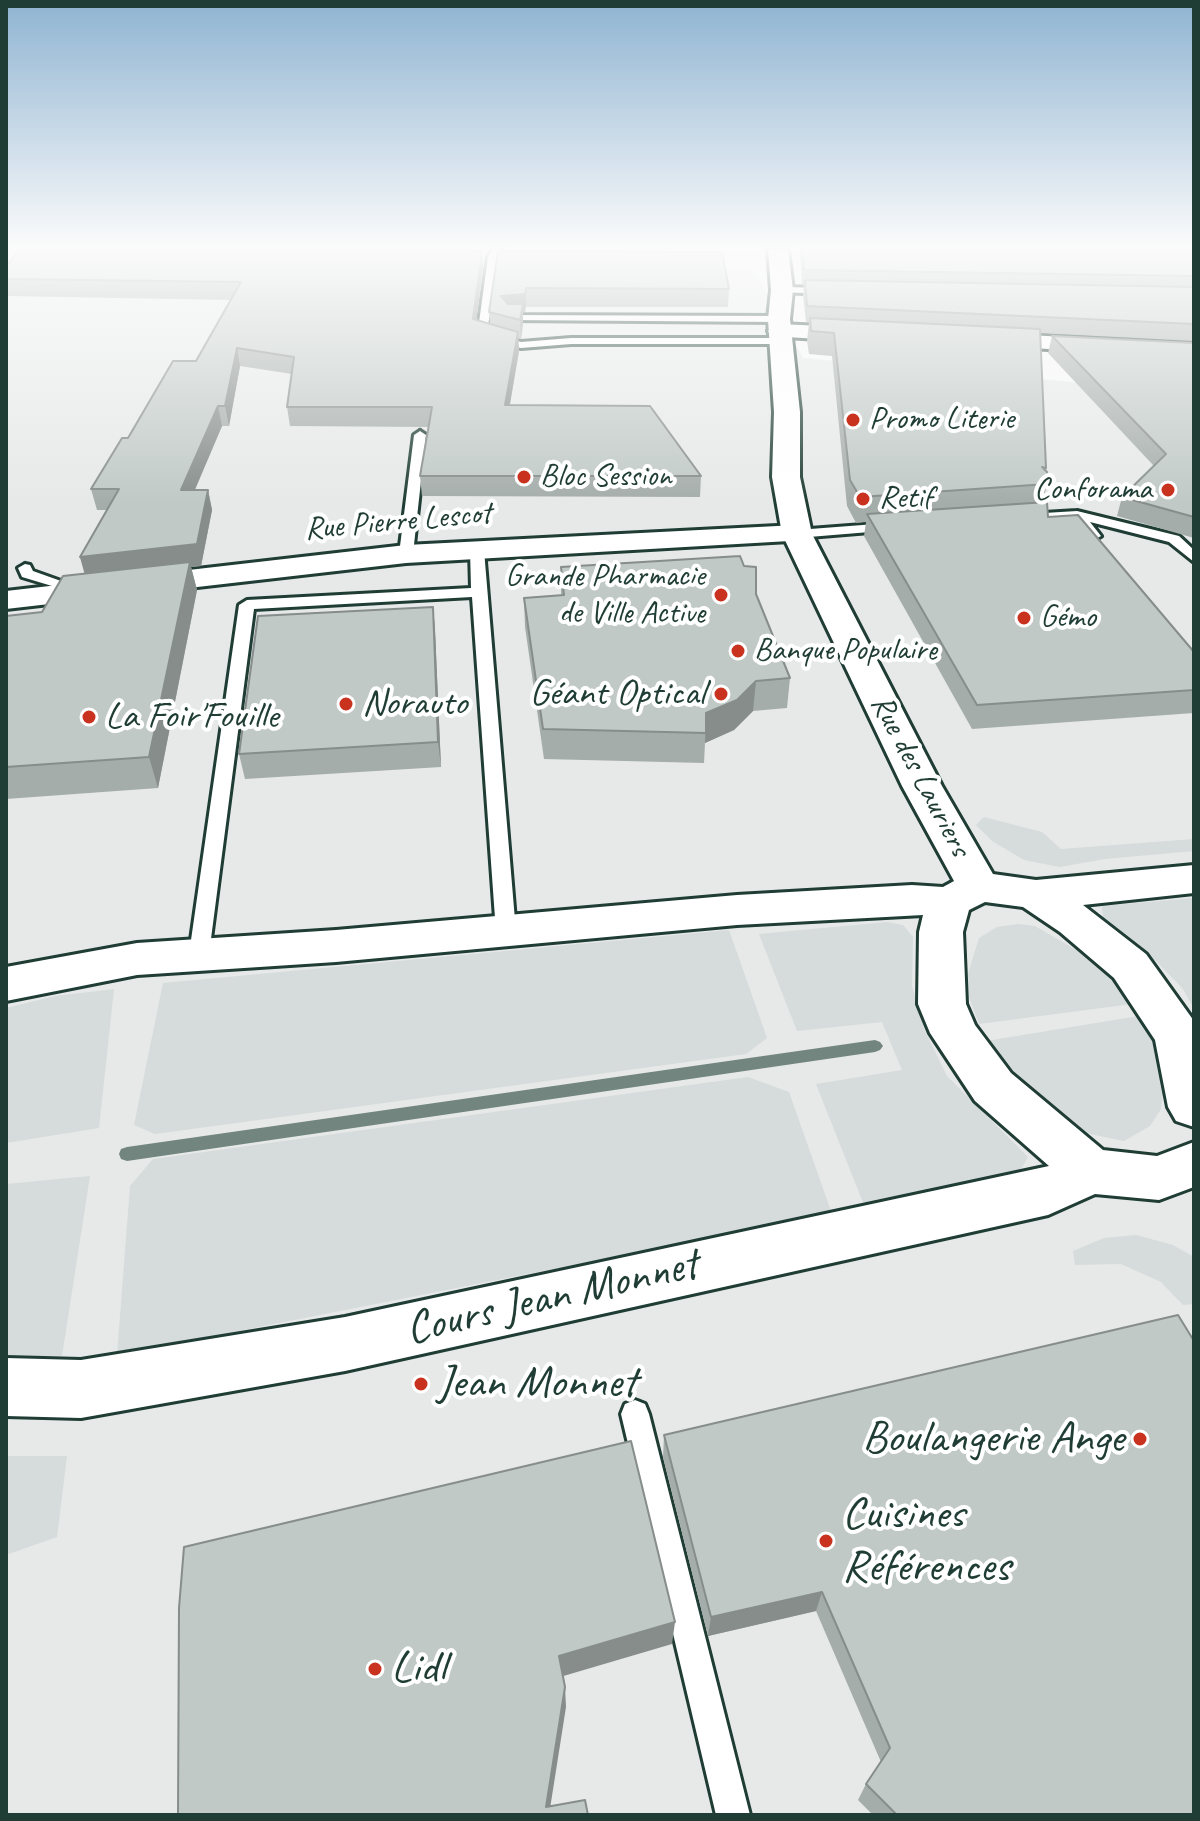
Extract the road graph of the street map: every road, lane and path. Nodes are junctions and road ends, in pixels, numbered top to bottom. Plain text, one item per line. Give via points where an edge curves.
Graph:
1 (481, 334) edge
2 (641, 334) edge
3 (781, 334) edge
4 (881, 334) edge
5 (896, 336) edge
6 (959, 339) edge
7 (1194, 350) edge
8 (420, 435) edge
9 (1077, 515) junction
10 (1014, 519) edge
11 (904, 526) edge
12 (797, 534) junction
13 (477, 550) junction
14 (1107, 550) edge
15 (406, 554) junction
16 (1194, 558) edge
17 (25, 568) dead end
18 (82, 591) junction
19 (479, 592) junction
20 (6, 600) edge
21 (1194, 879) edge
22 (964, 895) junction
23 (1036, 895) junction
24 (506, 932) junction
25 (199, 954) junction
26 (6, 984) edge
27 (1194, 1107) edge
28 (1194, 1164) edge
29 (1090, 1171) junction
30 (6, 1387) edge
31 (635, 1414) dead end
32 (733, 1815) edge

1 - 2 lane via 521,345
3 - 12 main road, Rue des Lauriers via 786,477
4 - 5 street
6 - 7 street
8 - 15 lane
9 - 10 lane
9 - 14 lane
9 - 16 lane via 1174,539
11 - 12 lane
12 - 13 street, Rue Pierre Lescot
12 - 22 main road, Rue des Lauriers via 922,786
13 - 15 street, Rue Pierre Lescot
13 - 19 lane
15 - 18 street, Rue Pierre Lescot
17 - 18 lane via 27,574
18 - 20 street, Rue Pierre Lescot
19 - 24 lane
19 - 25 lane via 247,605
21 - 23 main road
22 - 23 main road
22 - 24 main road
22 - 29 main road via 941,932 942,1004 954,1033 993,1087
23 - 27 main road via 1130,966 1179,1037
24 - 25 main road
25 - 26 main road via 137,959
28 - 29 main road via 1159,1178
29 - 30 main road, Cours Jean Monnet via 1048,1192 345,1344 81,1389
31 - 32 lane

